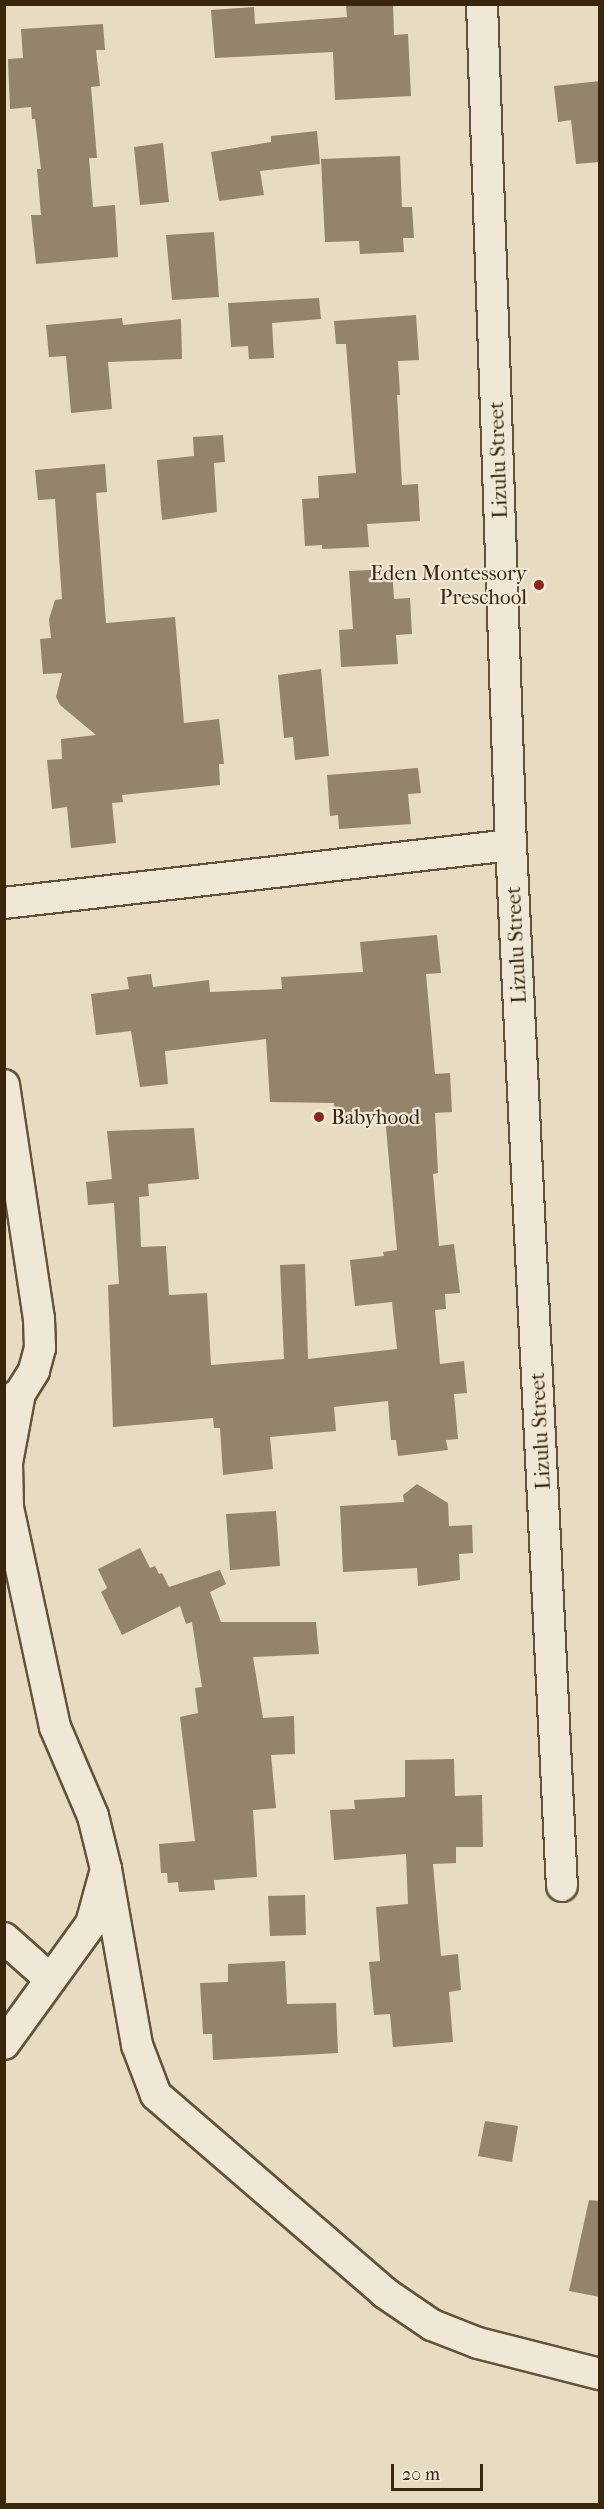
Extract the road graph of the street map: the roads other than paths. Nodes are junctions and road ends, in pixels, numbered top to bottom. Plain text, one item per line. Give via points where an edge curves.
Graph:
1 (482, 4) edge
2 (511, 845) junction
3 (4, 903) edge
4 (4, 1085) edge
5 (12, 1398) edge
6 (106, 1869) junction
7 (562, 1886) dead end
8 (4, 1938) edge
9 (50, 1979) junction
10 (4, 2044) edge
11 (600, 2374) edge

1 - 2 street, Lizulu Street
2 - 3 street
2 - 7 street, Lizulu Street
4 - 5 street via 39,1319 34,1371
5 - 6 street via 8,1507 55,1727 93,1816
6 - 9 street via 91,1924
6 - 11 street via 137,2045 156,2095 385,2293 432,2325 478,2343
8 - 9 street
9 - 10 street

